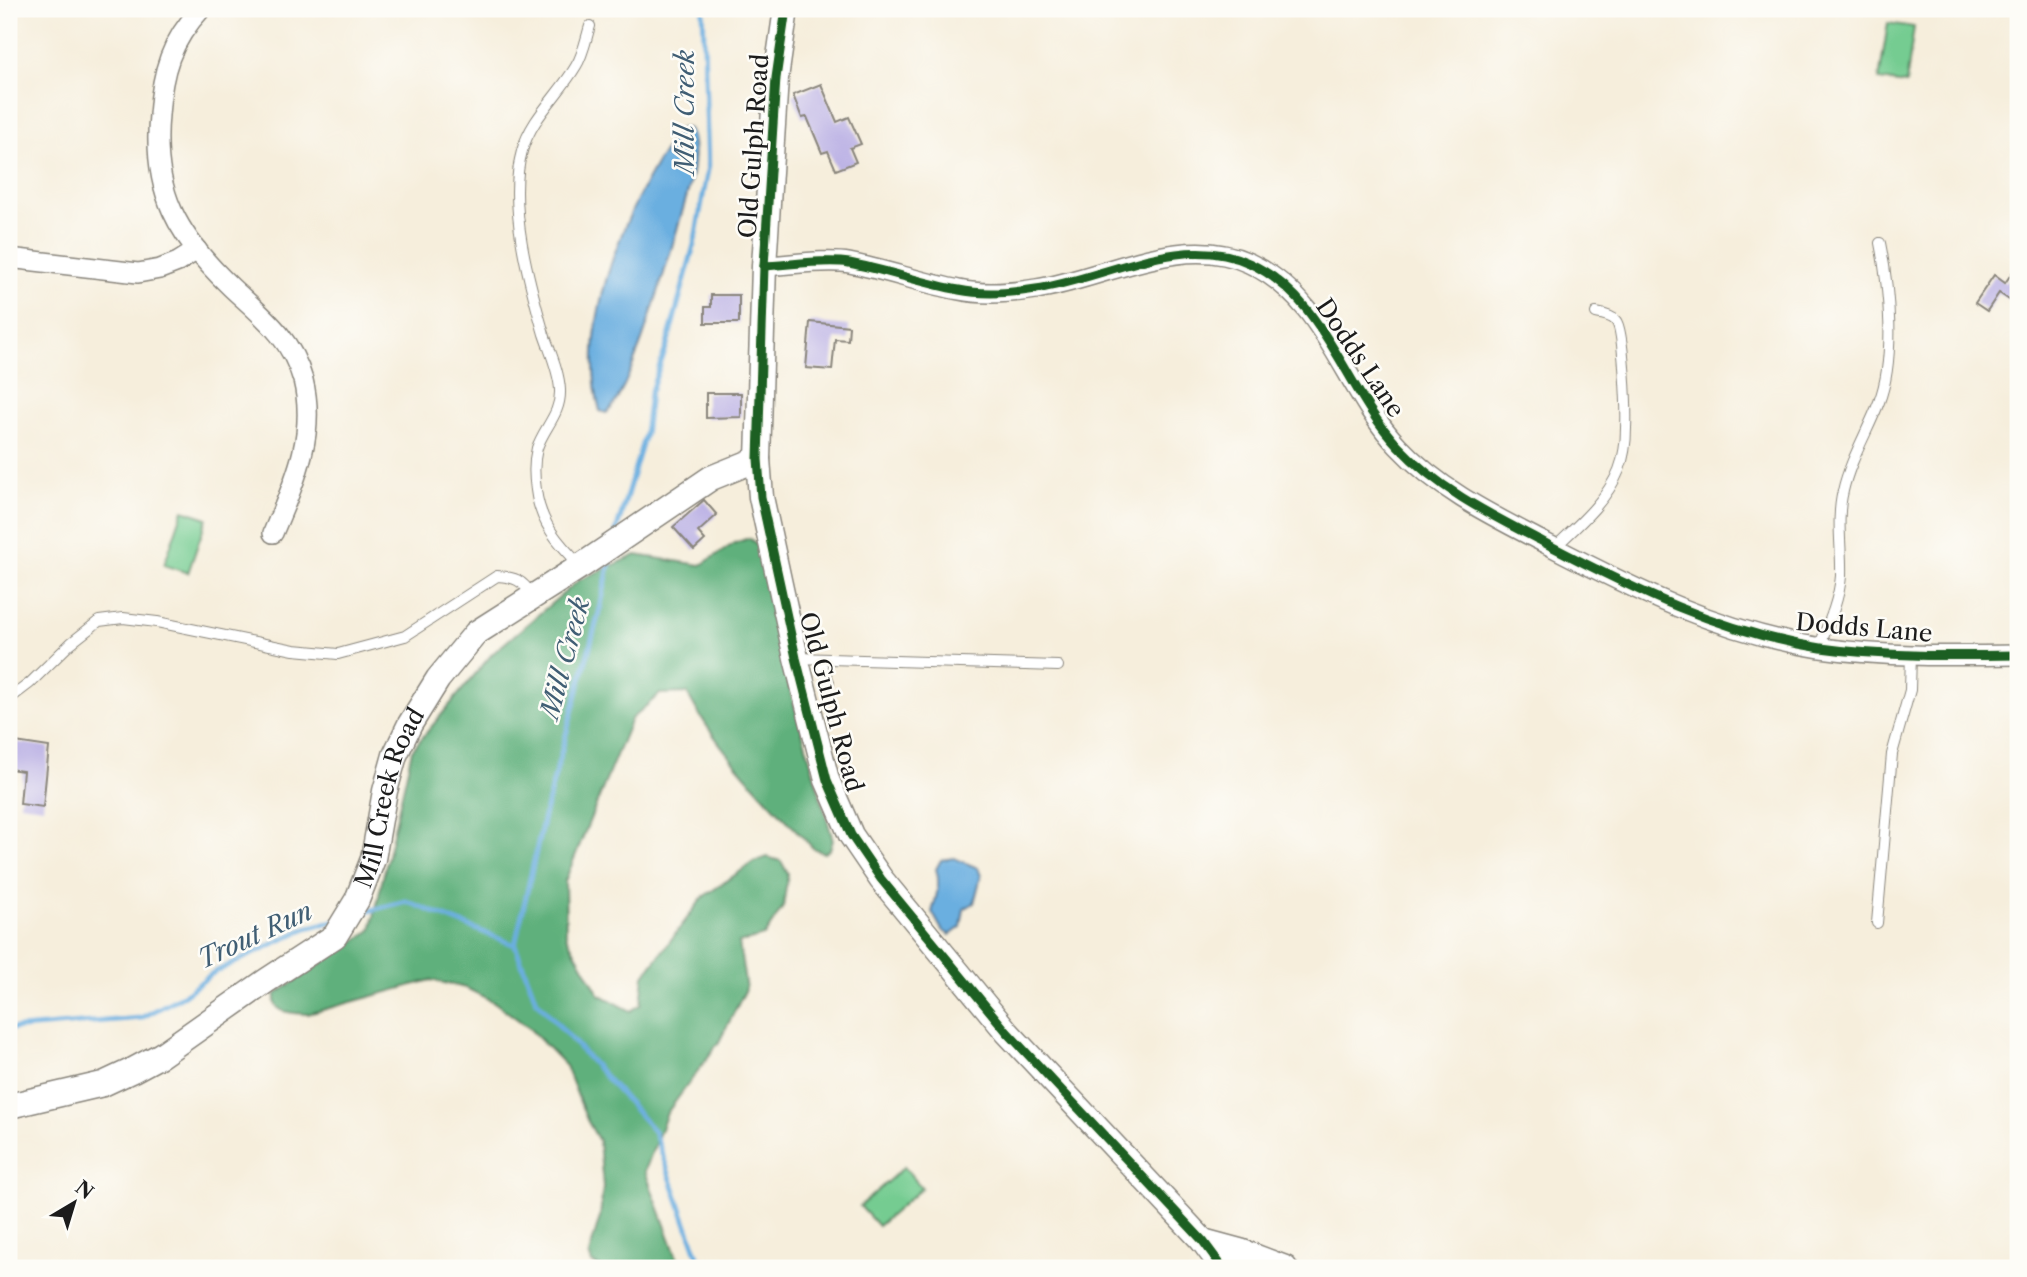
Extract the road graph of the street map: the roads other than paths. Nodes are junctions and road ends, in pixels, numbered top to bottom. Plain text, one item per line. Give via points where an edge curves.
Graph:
1 (201, 9) edge
2 (786, 9) edge
3 (590, 26) dead end
4 (1880, 243) dead end
5 (197, 250) junction
6 (9, 258) edge
7 (764, 266) junction
8 (1596, 313) dead end
9 (758, 459) junction
10 (273, 533) dead end
11 (1554, 548) junction
12 (590, 560) junction
13 (532, 596) junction
14 (1819, 647) junction
15 (1911, 653) junction
16 (2018, 655) edge
17 (808, 659) junction
18 (1058, 666) dead end
19 (829, 682) dead end
20 (9, 699) edge
21 (1877, 923) dead end
22 (9, 1106) edge
23 (1203, 1241) junction
24 (1223, 1268) edge
25 (1285, 1268) edge

1 - 5 street via 188,23 165,67 157,155 165,197
2 - 7 street, Old Gulph Road via 776,78
3 - 12 lane via 576,66 522,150 518,200 524,254 560,388 556,414 537,450 536,491 552,537
4 - 14 lane via 1887,303 1887,370 1843,490 1840,579
5 - 6 street via 178,262 138,273
5 - 10 street via 276,329 302,378 307,433 293,488
7 - 9 street, Old Gulph Road
7 - 11 street, Dodds Lane via 845,262 961,291 987,293 1084,279 1179,253 1225,254 1267,272 1302,304 1322,328 1373,417 1416,464 1478,508
8 - 11 lane via 1618,324 1625,448 1607,491
9 - 12 street, Mill Creek Road via 711,478
9 - 17 street, Old Gulph Road via 761,497
11 - 14 street, Dodds Lane via 1677,608
12 - 13 street, Mill Creek Road
13 - 20 lane via 524,583 498,576 405,636 338,654 254,643 157,622 99,621
13 - 22 street, Mill Creek Road via 476,633 438,679 410,724 385,791 373,859 334,936 161,1055 103,1084
14 - 15 street, Dodds Lane
15 - 16 street, Dodds Lane
15 - 21 lane via 1910,690 1892,754
17 - 18 lane
17 - 19 lane
17 - 23 street, Old Gulph Road via 827,780 851,835 881,879 1007,1032
23 - 24 street, Old Gulph Road
23 - 25 street

